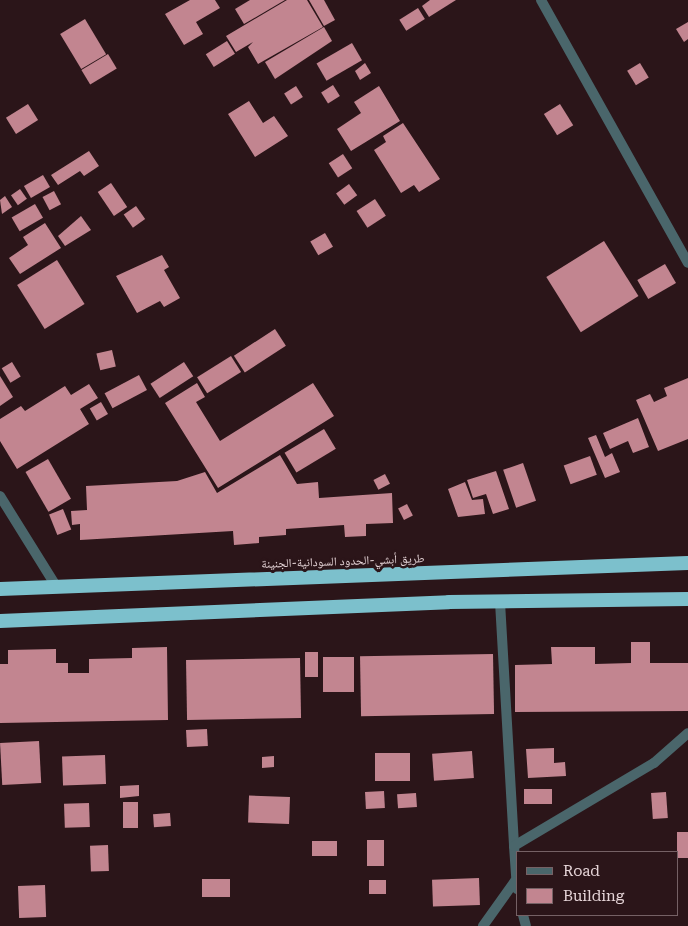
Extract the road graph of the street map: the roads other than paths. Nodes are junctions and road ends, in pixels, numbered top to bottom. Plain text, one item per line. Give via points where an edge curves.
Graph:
1 (541, 0) edge
2 (688, 263) edge
3 (0, 496) edge
4 (688, 563) edge
5 (56, 586) junction
6 (0, 589) edge
7 (688, 600) edge
8 (500, 602) junction
9 (0, 621) edge
10 (688, 733) edge
11 (514, 846) junction
12 (516, 885) edge
13 (483, 926) edge

1 - 2 street
3 - 5 street
4 - 5 highway, طريق أبشي-الحدود السودانية-الجنينة
5 - 6 highway, طريق أبشي-الحدود السودانية-الجنينة
7 - 8 highway
8 - 9 highway
8 - 11 street
10 - 11 street via 654,763
11 - 12 street
12 - 13 street

